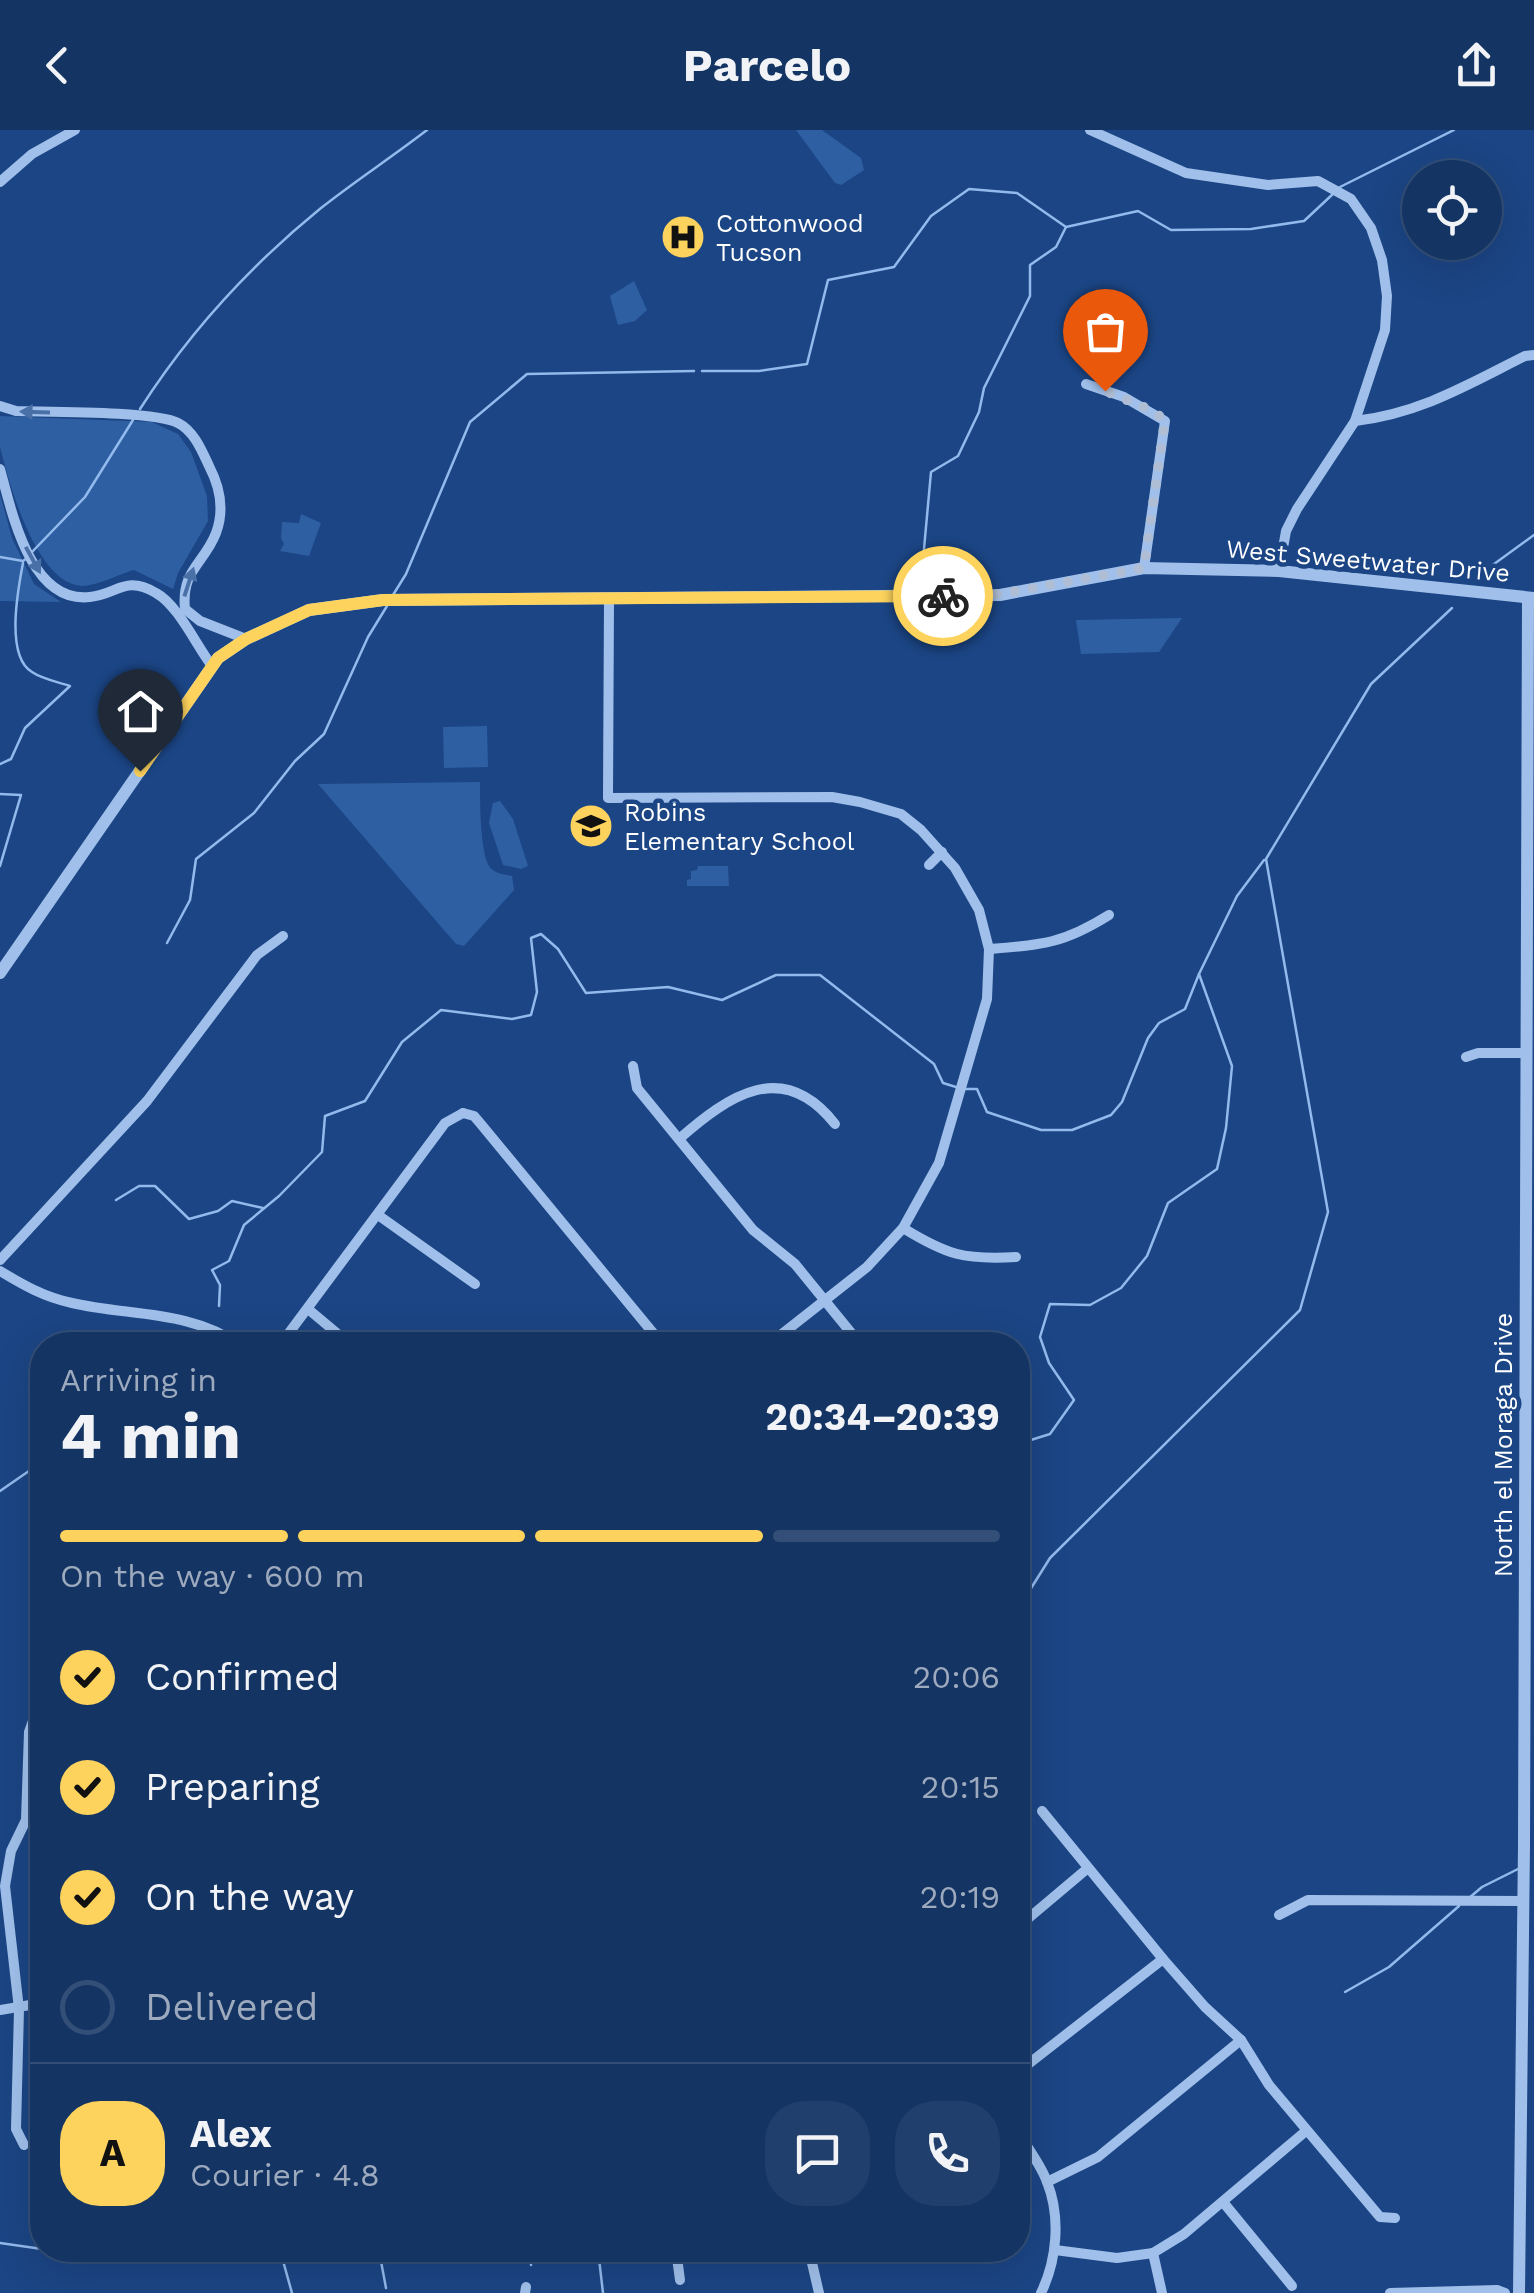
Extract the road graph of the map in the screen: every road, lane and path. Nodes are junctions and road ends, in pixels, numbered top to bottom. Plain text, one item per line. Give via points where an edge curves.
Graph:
1 (75, 130) edge
2 (1090, 130) edge
3 (0, 182) edge
4 (1534, 355) edge
5 (1086, 384) dead end
6 (0, 406) edge
7 (1355, 422) junction
8 (0, 469) edge
9 (1144, 568) junction
10 (1279, 571) junction
11 (1531, 598) edge
12 (609, 600) junction
13 (246, 639) junction
14 (212, 666) junction
15 (942, 852) junction
16 (929, 865) dead end
17 (1530, 884) edge
18 (1109, 915) dead end
19 (283, 936) dead end
20 (989, 949) junction
21 (0, 974) edge
22 (1525, 1053) junction
23 (1466, 1057) dead end
24 (633, 1066) dead end
25 (835, 1124) dead end
26 (680, 1139) junction
27 (378, 1215) junction
28 (903, 1228) junction
29 (1016, 1257) dead end
30 (0, 1260) edge
31 (0, 1270) edge
32 (475, 1284) dead end
33 (824, 1300) junction
34 (308, 1308) junction
35 (213, 1332) edge
36 (290, 1332) edge
37 (336, 1332) edge
38 (652, 1332) edge
39 (784, 1332) edge
40 (850, 1332) edge
41 (1530, 1374) edge
42 (30, 1729) edge
43 (1529, 1730) edge
44 (1042, 1811) dead end
45 (26, 1820) junction
46 (30, 1822) edge
47 (1529, 1845) edge
48 (1088, 1868) junction
49 (1524, 1901) junction
50 (1030, 1916) edge
51 (1278, 1916) dead end
52 (1162, 1959) junction
53 (30, 2006) edge
54 (18, 2009) junction
55 (0, 2010) edge
56 (1241, 2040) junction
57 (1030, 2063) edge
58 (1306, 2131) junction
59 (24, 2145) dead end
60 (1030, 2153) edge
61 (1048, 2182) junction
62 (1223, 2202) junction
63 (1396, 2218) dead end
64 (1055, 2250) junction
65 (1153, 2253) junction
66 (678, 2262) edge
67 (811, 2262) edge
68 (680, 2280) dead end
69 (1292, 2286) dead end
70 (1420, 2292) edge
71 (819, 2293) edge
72 (1041, 2293) edge
73 (1162, 2293) edge
74 (1390, 2293) edge
75 (1505, 2293) edge
76 (1519, 2293) edge

1 - 3 street
2 - 7 street via 1186,172 1268,185 1318,181 1350,199 1371,228 1387,296 1385,330
4 - 7 street via 1394,417
5 - 9 street via 1165,420
13 -> 6 street via 185,609 183,590 216,532 221,490 196,440 178,422
7 - 10 street via 1297,509
8 -> 14 street via 22,542 45,583 67,596 92,597 137,584 160,594
9 - 10 street, West Sweetwater Drive
9 - 12 street, West Sweetwater Drive via 1000,594
10 - 11 street, West Sweetwater Drive
11 - 17 street, North el Moraga Drive
12 - 13 street, West Sweetwater Drive via 383,600 309,610
12 - 15 street via 608,798 832,797 901,814
13 - 14 street, West Sweetwater Drive
14 - 21 street, West Sweetwater Drive
15 - 16 street
15 - 20 street via 978,910
17 - 22 street, North el Moraga Drive
18 - 20 street via 1049,944
19 - 30 street via 257,955 146,1101
20 - 28 street via 987,999 938,1163
22 - 23 street
22 - 41 street, North el Moraga Drive
24 - 26 street via 637,1088
25 - 26 street via 819,1104 796,1093 758,1090 715,1108
26 - 33 street via 754,1230
27 - 32 street
27 - 34 street
27 - 38 street via 462,1109
28 - 29 street via 940,1250 975,1259
28 - 33 street via 868,1267
31 - 35 street via 34,1292 73,1304 192,1322
33 - 39 street
33 - 40 street
34 - 36 street
34 - 37 street
41 - 43 street, North el Moraga Drive
42 - 45 street
43 - 47 street, North el Moraga Drive
44 - 48 street
45 - 46 street
45 - 54 street via 5,1886
47 - 49 street, North el Moraga Drive
48 - 50 street
48 - 52 street
49 - 51 street via 1308,1900
49 - 76 street, North el Moraga Drive
52 - 56 street
52 - 57 street
53 - 54 street
54 - 55 street
54 - 59 street via 16,2128
56 - 58 street
56 - 61 street via 1098,2156
58 - 62 street
58 - 63 street via 1380,2217
60 - 61 street
61 - 64 street
62 - 65 street
62 - 69 street
64 - 65 street via 1117,2258
64 - 72 street
65 - 73 street
66 - 68 street
67 - 71 street
70 - 74 street
70 - 75 street

